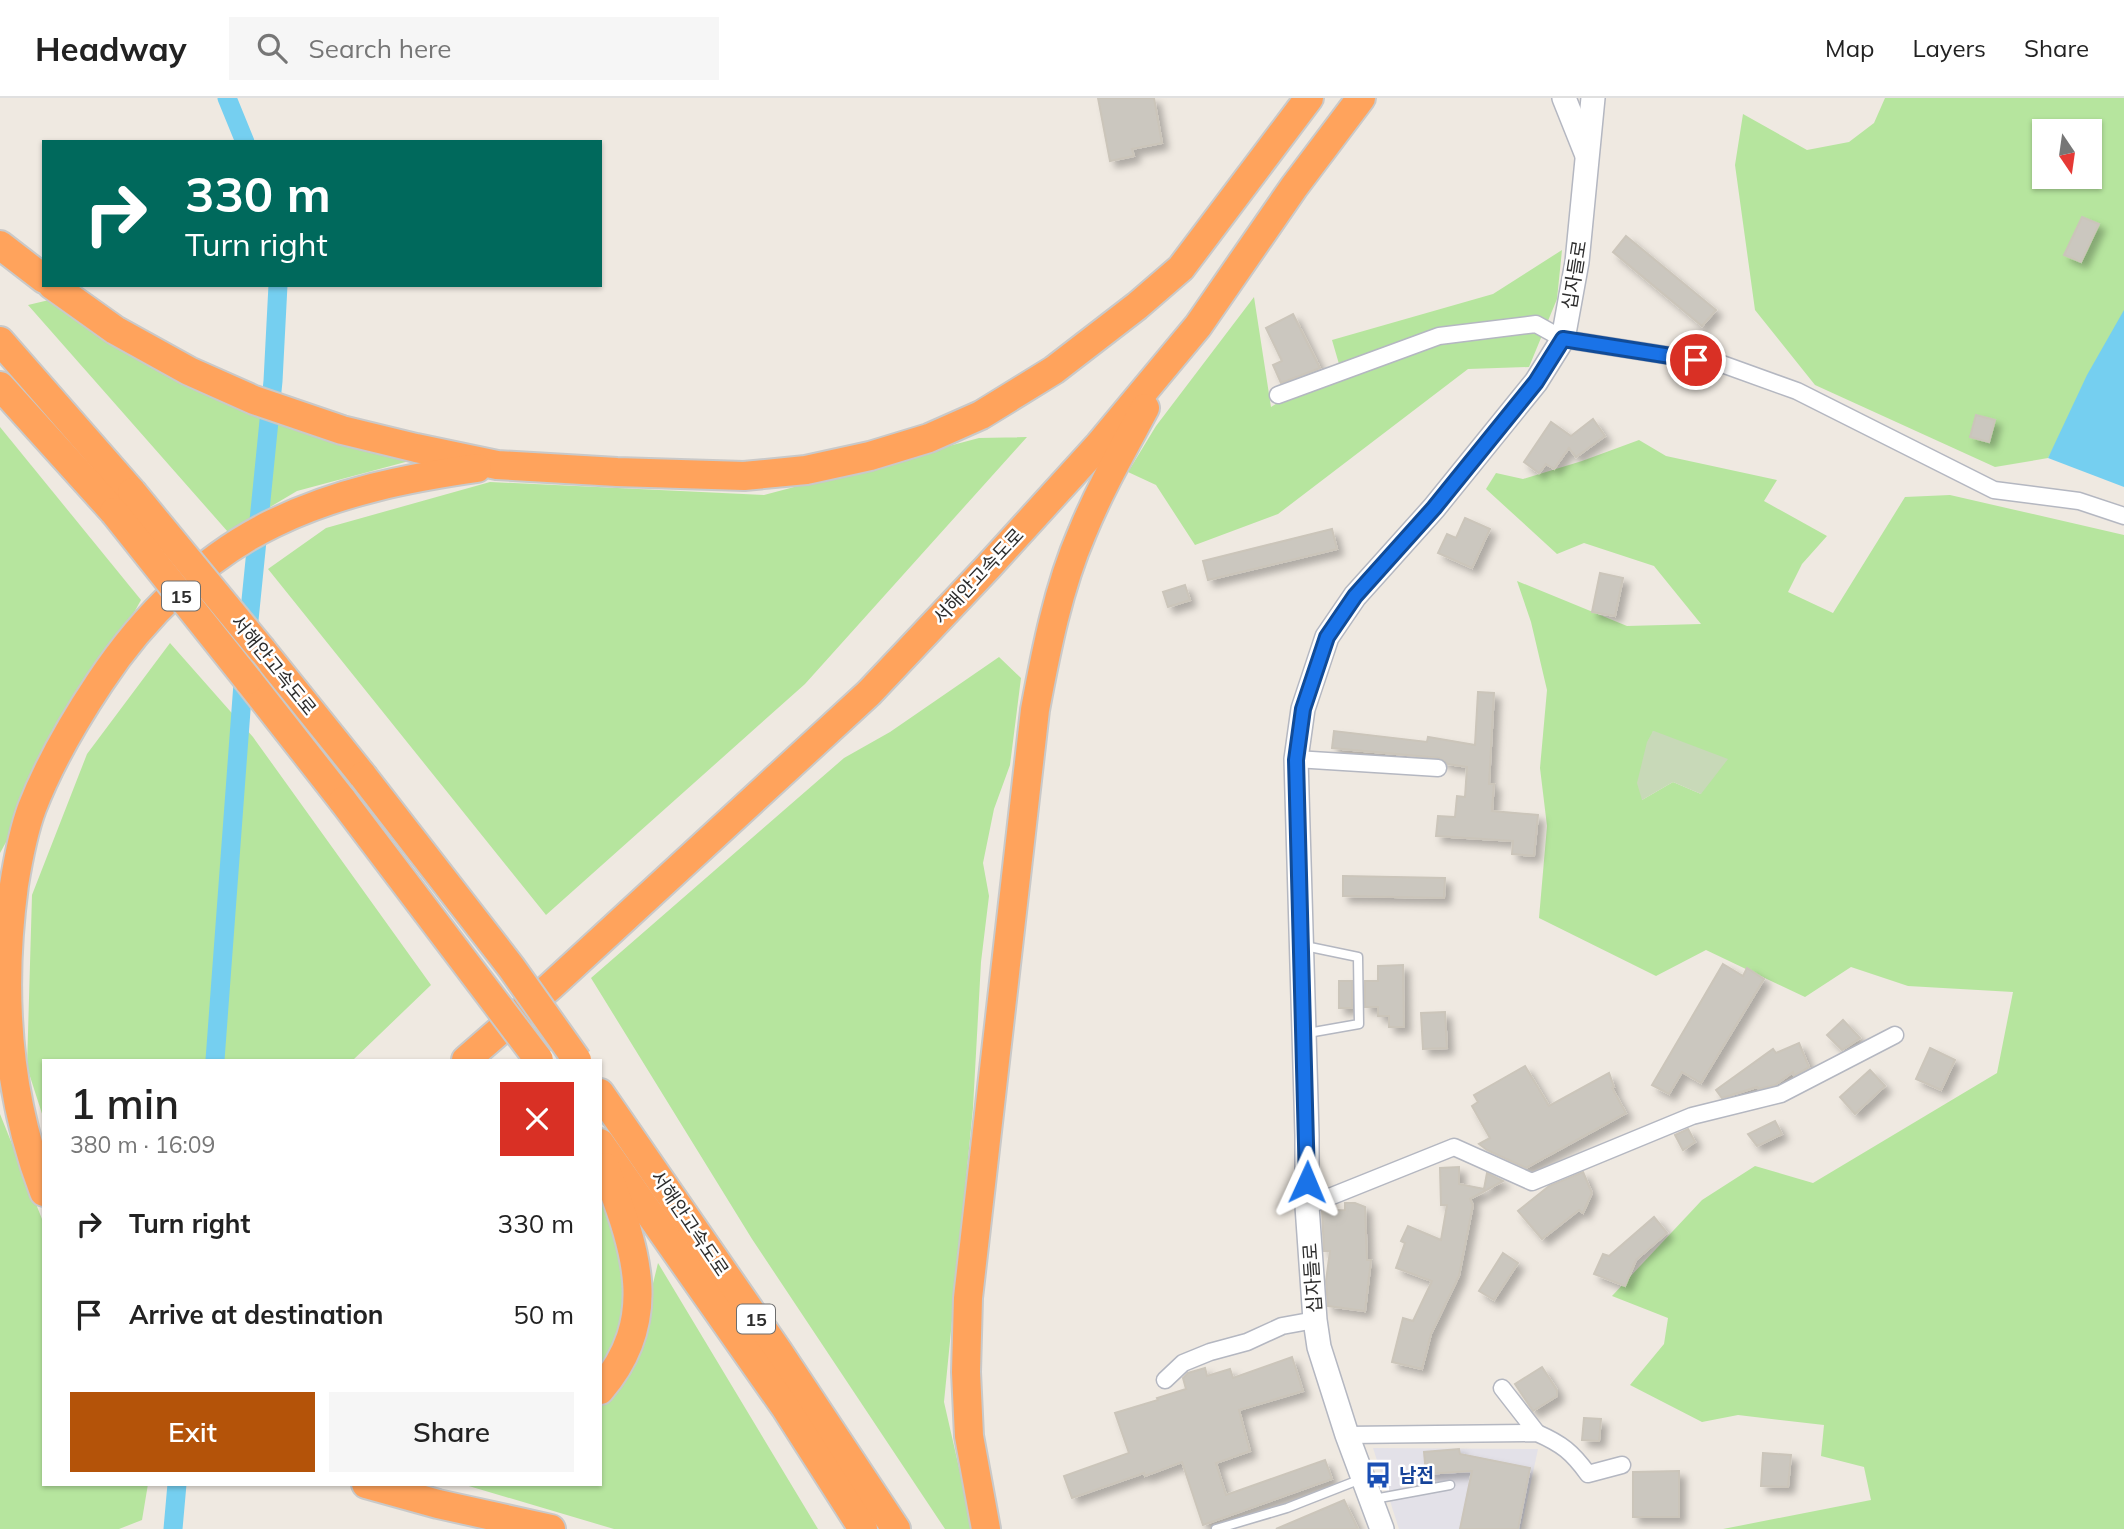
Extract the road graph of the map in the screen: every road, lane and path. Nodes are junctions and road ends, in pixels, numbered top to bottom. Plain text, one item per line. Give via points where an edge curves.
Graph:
1 (1309, 98) edge
2 (1361, 98) edge
3 (1564, 98) edge
4 (1593, 98) edge
5 (1588, 159) junction
6 (0, 244) edge
7 (42, 277) edge
8 (55, 287) edge
9 (1198, 326) junction
10 (1563, 339) junction
11 (0, 341) edge
12 (0, 386) edge
13 (1278, 395) dead end
14 (497, 465) junction
15 (123, 502) junction
16 (2124, 516) edge
17 (1296, 760) junction
18 (1438, 768) dead end
19 (1302, 945) junction
20 (1305, 1034) junction
21 (1895, 1035) dead end
22 (468, 1059) edge
23 (538, 1059) edge
24 (577, 1059) edge
25 (607, 1102) edge
26 (602, 1146) edge
27 (602, 1160) edge
28 (42, 1187) edge
29 (1307, 1206) junction
30 (1315, 1320) junction
31 (1165, 1380) dead end
32 (602, 1387) edge
33 (1502, 1388) dead end
34 (1537, 1433) junction
35 (1348, 1435) junction
36 (1622, 1465) dead end
37 (1364, 1478) junction
38 (1450, 1485) dead end
39 (373, 1486) edge
40 (1371, 1500) junction
41 (551, 1529) edge
42 (863, 1529) edge
43 (896, 1529) edge
44 (986, 1529) edge
45 (1216, 1529) edge
46 (1382, 1529) edge

1 - 14 highway via 1181,268 1054,370 956,427 870,456 765,474 710,476
2 - 9 highway, 서해안고속도로
3 - 5 main road
4 - 5 main road, 십자들로
5 - 10 main road, 십자들로
6 - 7 highway
8 - 14 highway via 115,330 254,400 342,430
9 - 22 highway, 서해안고속도로 via 1099,444 869,693
9 - 44 highway via 1146,405 1080,535 1040,683 968,1297 969,1436
10 - 13 street via 1536,324 1439,336
10 - 16 street via 1722,364 1797,391 1994,490 2079,501
10 - 17 main road, 십자들로 via 1536,382 1355,596 1327,637 1303,709
11 - 15 highway, 서해안고속도로 / 15
12 - 15 highway, 서해안고속도로 / 15
14 - 28 highway via 373,487 316,504 272,524 192,577 150,616 85,705 32,808 9,916 5,977 10,1064 18,1109
15 - 23 highway, 서해안고속도로 / 15, bridge via 248,680
15 - 24 highway, 서해안고속도로 / 15, bridge via 262,650 511,967
17 - 18 street
17 - 19 main road, 십자들로
19 - 20 main road, 십자들로
19 - 20 lane via 1358,957 1359,1024
20 - 29 main road, 십자들로
21 - 29 street via 1780,1094 1692,1116 1532,1182 1454,1147
25 - 43 highway, 서해안고속도로 / 15
26 - 42 highway, 서해안고속도로 / 15 via 785,1407
27 - 32 highway via 627,1227 639,1302 628,1346
29 - 30 main road, 십자들로
30 - 31 street via 1282,1326 1210,1352 1183,1363
30 - 35 main road, 십자들로 via 1319,1347
33 - 34 street
34 - 35 street
34 - 36 street via 1574,1454 1588,1474
35 - 37 main road, 십자들로
37 - 40 main road, 십자들로
37 - 45 lane
38 - 40 lane
39 - 41 highway
40 - 46 main road, 십자들로

